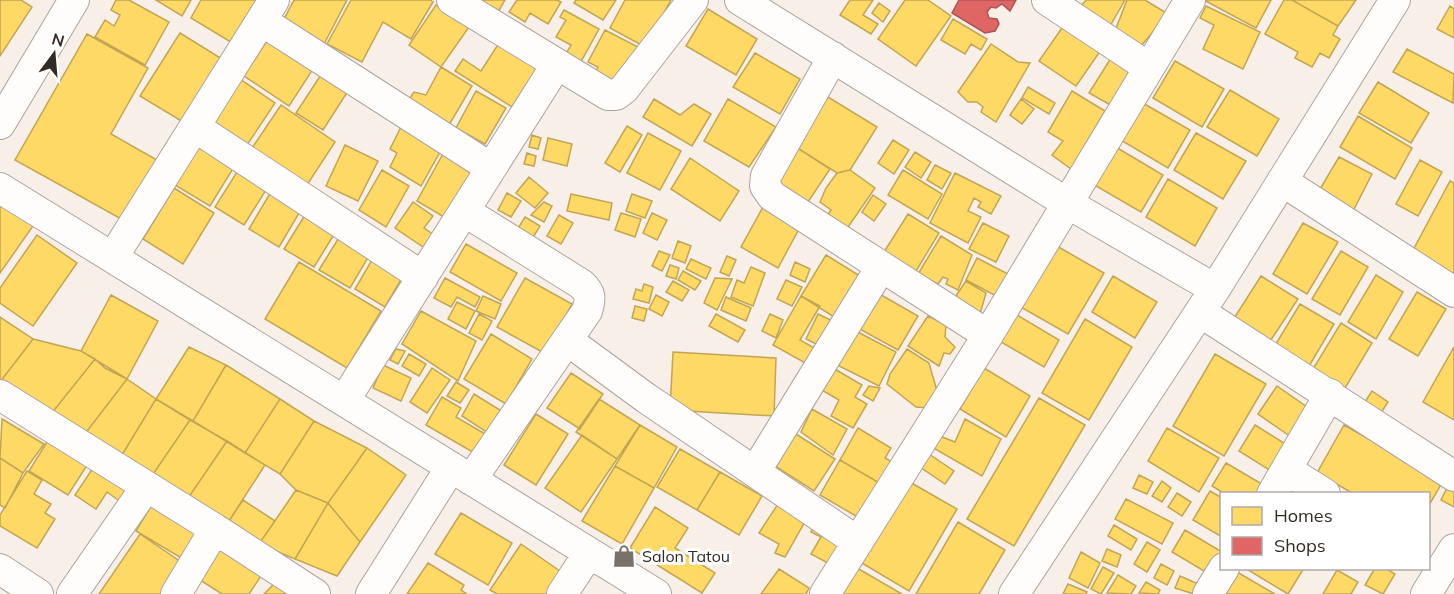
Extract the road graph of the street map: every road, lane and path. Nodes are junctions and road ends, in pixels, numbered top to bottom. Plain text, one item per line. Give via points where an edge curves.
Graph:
1 (74, 0) edge
2 (452, 0) edge
3 (693, 0) edge
4 (1047, 0) edge
5 (1190, 0) edge
6 (1395, 0) edge
7 (756, 4) edge
8 (268, 10) edge
9 (833, 57) junction
10 (557, 64) junction
11 (1148, 67) junction
12 (0, 124) edge
13 (195, 127) junction
14 (491, 168) junction
15 (1282, 182) junction
16 (0, 188) edge
17 (1067, 203) junction
18 (464, 211) junction
19 (113, 257) junction
20 (881, 267) junction
21 (423, 277) junction
22 (1454, 292) edge
23 (1207, 300) junction
24 (988, 335) junction
25 (567, 340) junction
26 (1330, 394) junction
27 (1, 396) edge
28 (344, 401) junction
29 (755, 472) junction
30 (461, 473) junction
31 (1454, 476) edge
32 (1279, 482) edge
33 (146, 487) junction
34 (1317, 492) edge
35 (215, 530) junction
36 (858, 542) junction
37 (589, 553) junction
38 (1445, 562) edge
39 (0, 569) edge
40 (1223, 570) edge
41 (38, 594) edge
42 (72, 594) edge
43 (176, 594) edge
44 (315, 594) edge
45 (371, 594) edge
46 (562, 594) edge
47 (656, 594) edge
48 (825, 594) edge
49 (1014, 594) edge
50 (1208, 594) edge
51 (1426, 594) edge

1 - 12 street
2 - 10 street
3 - 10 street via 616,95 601,91
4 - 11 street
5 - 11 street
6 - 15 street
7 - 9 street
8 - 13 street
8 - 14 street
9 - 17 street
9 - 20 street via 765,176 765,186 772,196
10 - 14 street
11 - 17 street
13 - 19 street
13 - 21 street
14 - 18 street
15 - 22 street
15 - 23 street
16 - 19 street
17 - 23 street
17 - 24 street
18 - 21 street
18 - 25 street via 589,292 588,311
19 - 28 street
20 - 24 street
20 - 29 street
21 - 28 street
23 - 26 street
23 - 49 street
24 - 36 street
25 - 29 street
25 - 30 street
26 - 31 street
26 - 32 street
27 - 33 street
28 - 30 street
29 - 36 street
30 - 37 street
30 - 45 street
32 - 34 street
33 - 35 street
33 - 42 street
35 - 43 street
35 - 44 street
36 - 48 street
37 - 46 street
37 - 47 street
38 - 51 street
39 - 41 street
40 - 50 street

